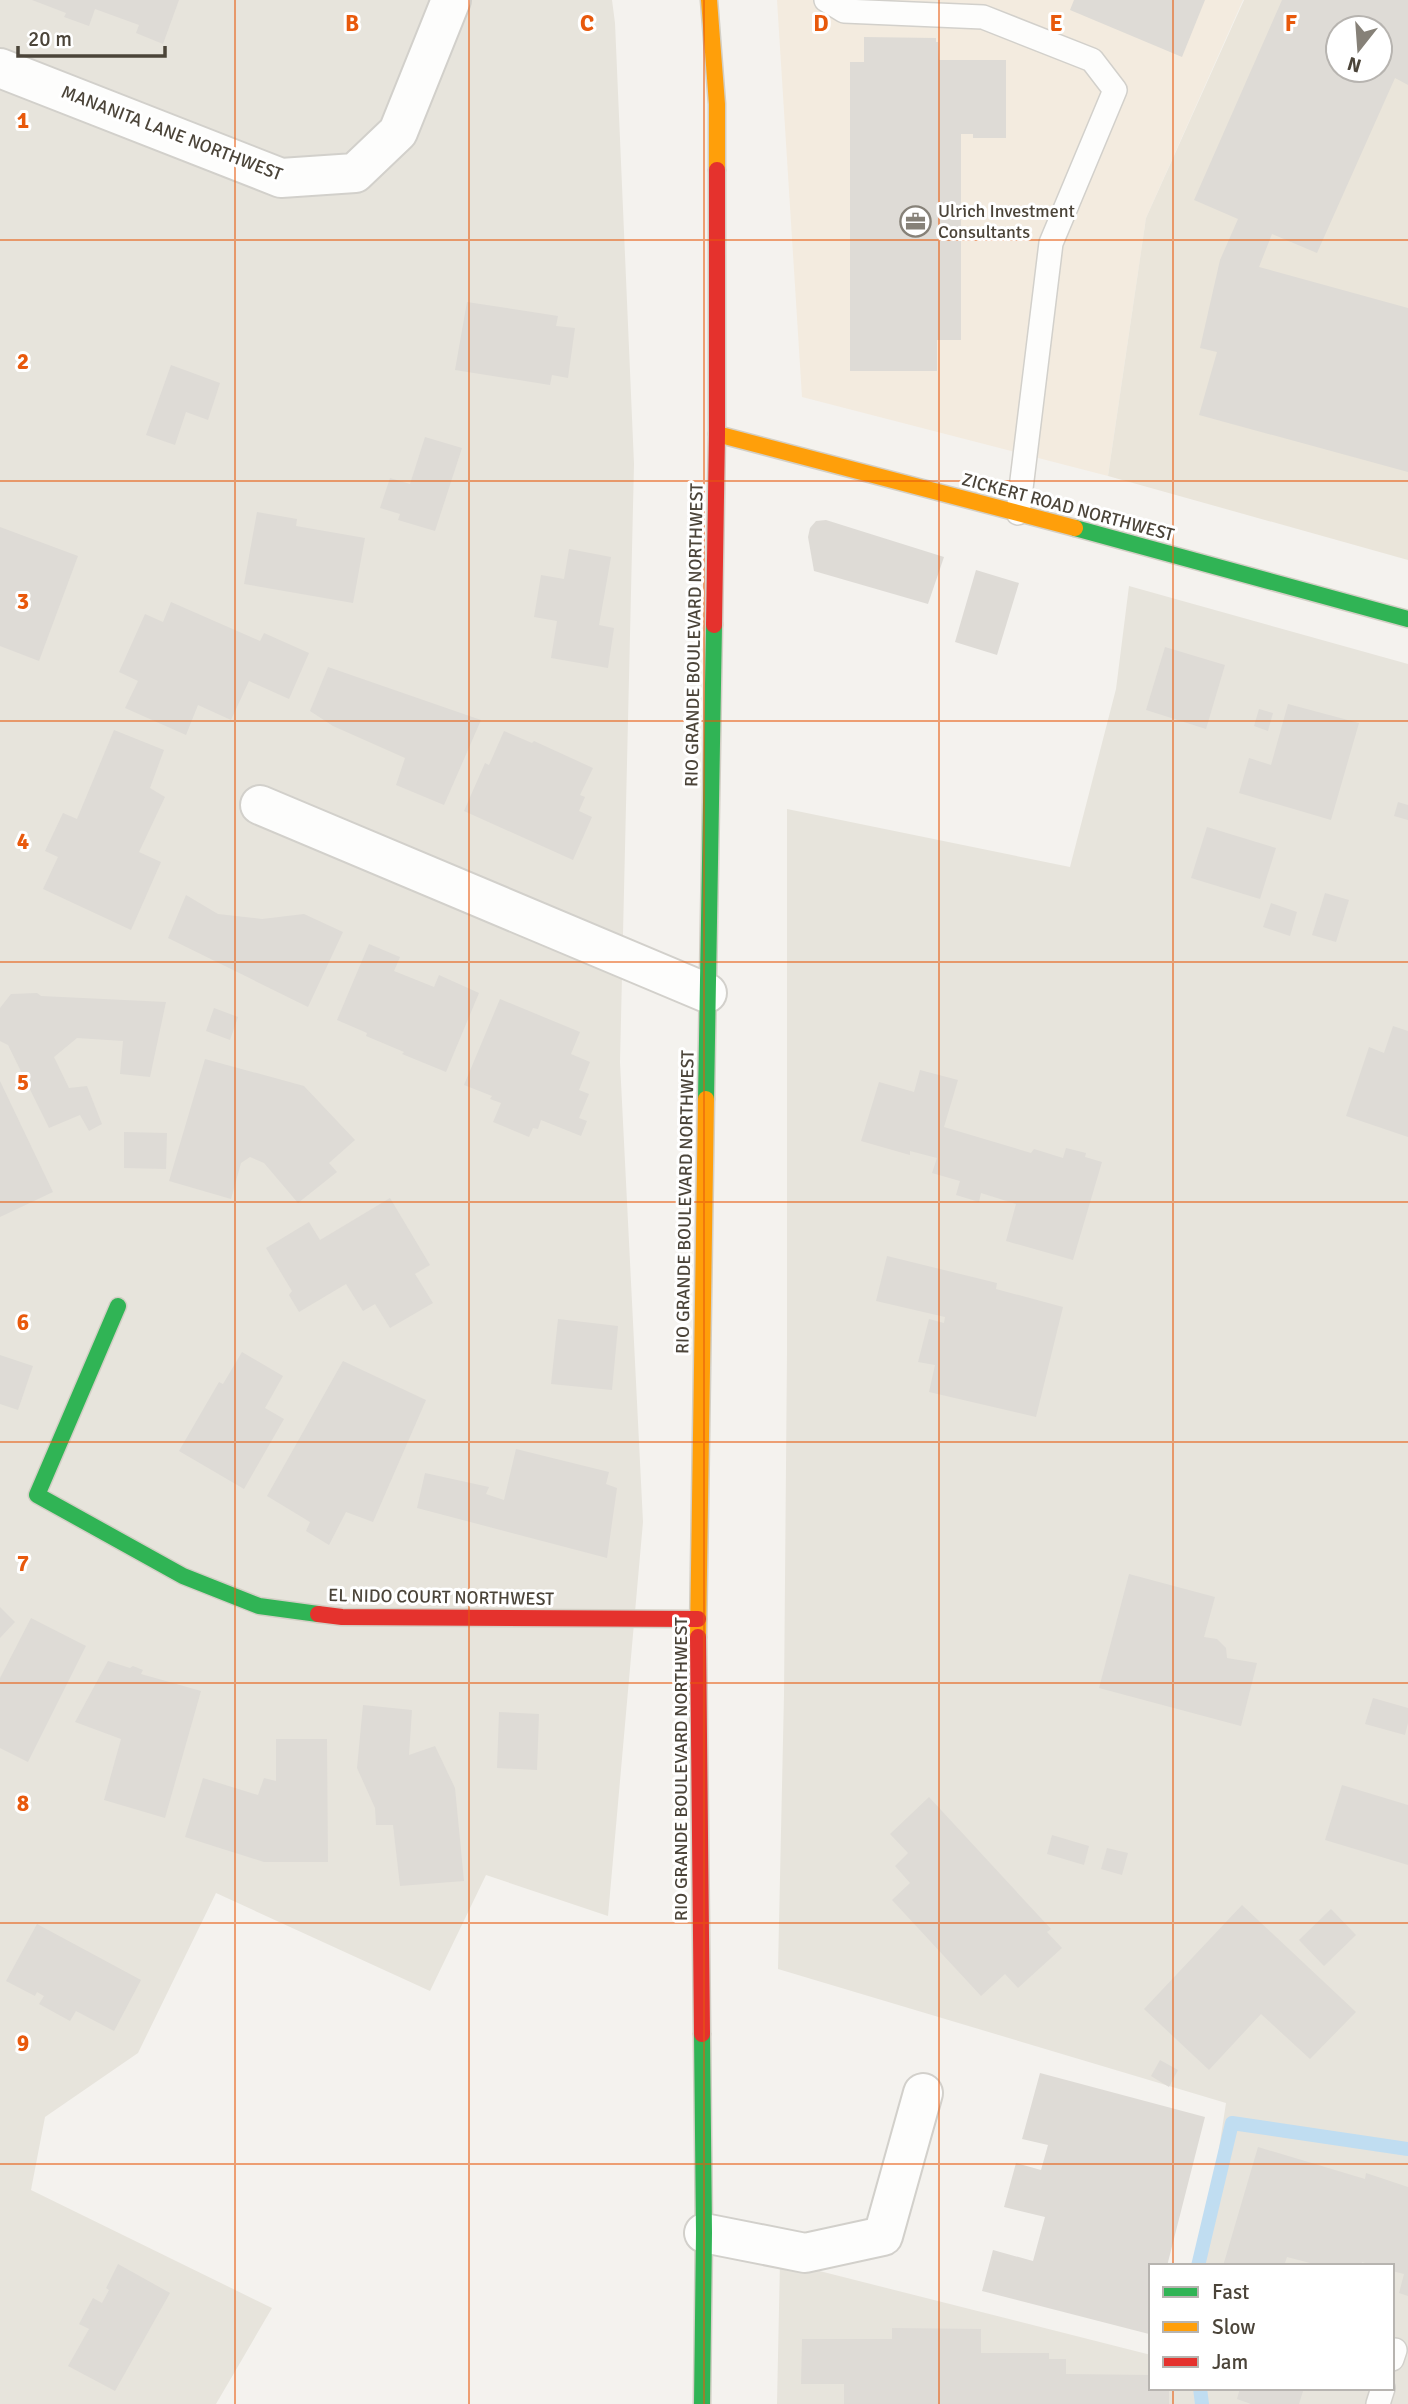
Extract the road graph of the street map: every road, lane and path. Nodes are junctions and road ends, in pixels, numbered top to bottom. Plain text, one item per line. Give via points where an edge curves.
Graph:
1 (451, 0) edge
2 (709, 0) edge
3 (827, 0) edge
4 (986, 9) edge
5 (0, 68) edge
6 (717, 434) junction
7 (1018, 513) junction
8 (1408, 620) edge
9 (260, 805) dead end
10 (707, 993) junction
11 (118, 1306) dead end
12 (698, 1619) junction
13 (923, 2093) dead end
14 (704, 2233) junction
15 (702, 2404) edge

1 - 5 street, MANANITA LANE NORTHWEST via 398,132 355,173 281,178
2 - 6 main road, RIO GRANDE BOULEVARD NORTHWEST via 717,104
3 - 4 lane via 844,11
4 - 7 lane via 1092,60 1115,90 1051,243
6 - 7 main road, ZICKERT ROAD NORTHWEST
6 - 10 main road, RIO GRANDE BOULEVARD NORTHWEST
7 - 8 main road, ZICKERT ROAD NORTHWEST
9 - 10 street
10 - 12 main road, RIO GRANDE BOULEVARD NORTHWEST
11 - 12 main road, EL NIDO COURT NORTHWEST via 37,1494 183,1576 259,1606 342,1616
12 - 14 main road, RIO GRANDE BOULEVARD NORTHWEST
13 - 14 street via 883,2236 806,2253
14 - 15 main road, RIO GRANDE BOULEVARD NORTHWEST

